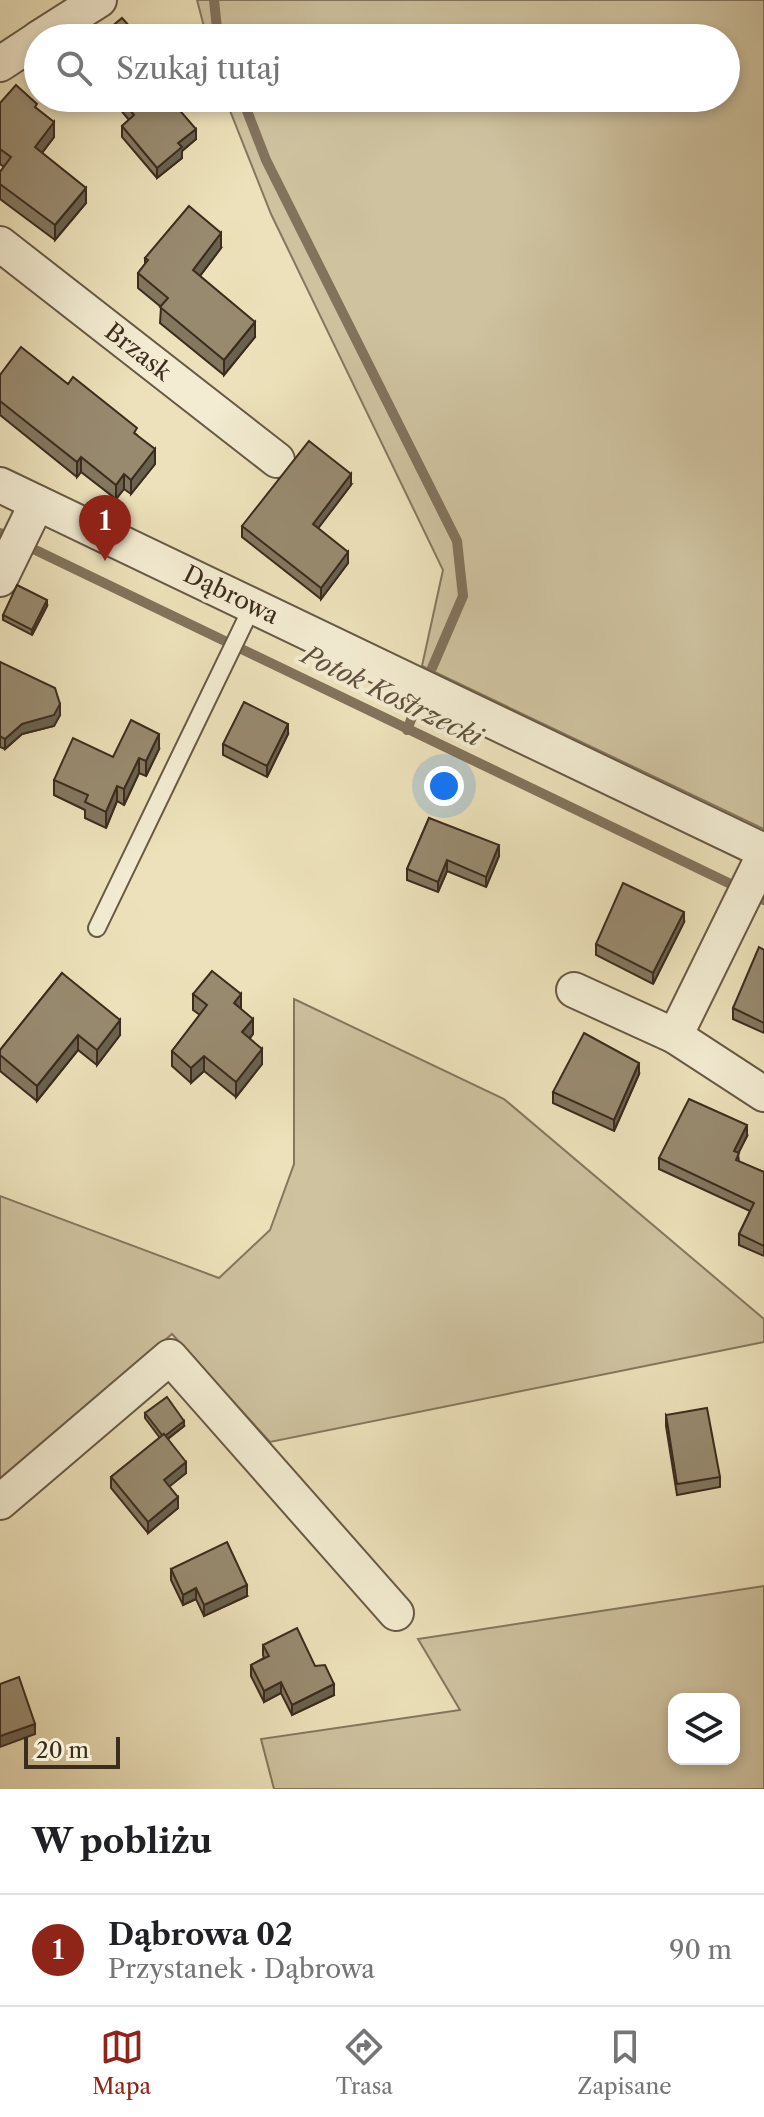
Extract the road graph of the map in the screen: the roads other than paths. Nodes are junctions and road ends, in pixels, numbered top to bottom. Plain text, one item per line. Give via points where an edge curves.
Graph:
1 (99, 0) edge
2 (60, 24) edge
3 (24, 48) edge
4 (0, 64) edge
5 (0, 244) edge
6 (277, 460) dead end
7 (0, 485) edge
8 (18, 542) edge
9 (246, 618) junction
10 (761, 859) edge
11 (97, 928) dead end
12 (574, 990) dead end
13 (675, 1036) junction
14 (764, 1094) edge
15 (0, 1502) edge
16 (396, 1613) dead end

1 - 2 street
3 - 4 street
5 - 6 street, Brzask
7 - 8 street, Dąbrowa
8 - 9 street, Dąbrowa
9 - 10 street, Dąbrowa
9 - 11 lane
10 - 13 street
12 - 13 street
13 - 14 street
15 - 16 street via 170,1357

